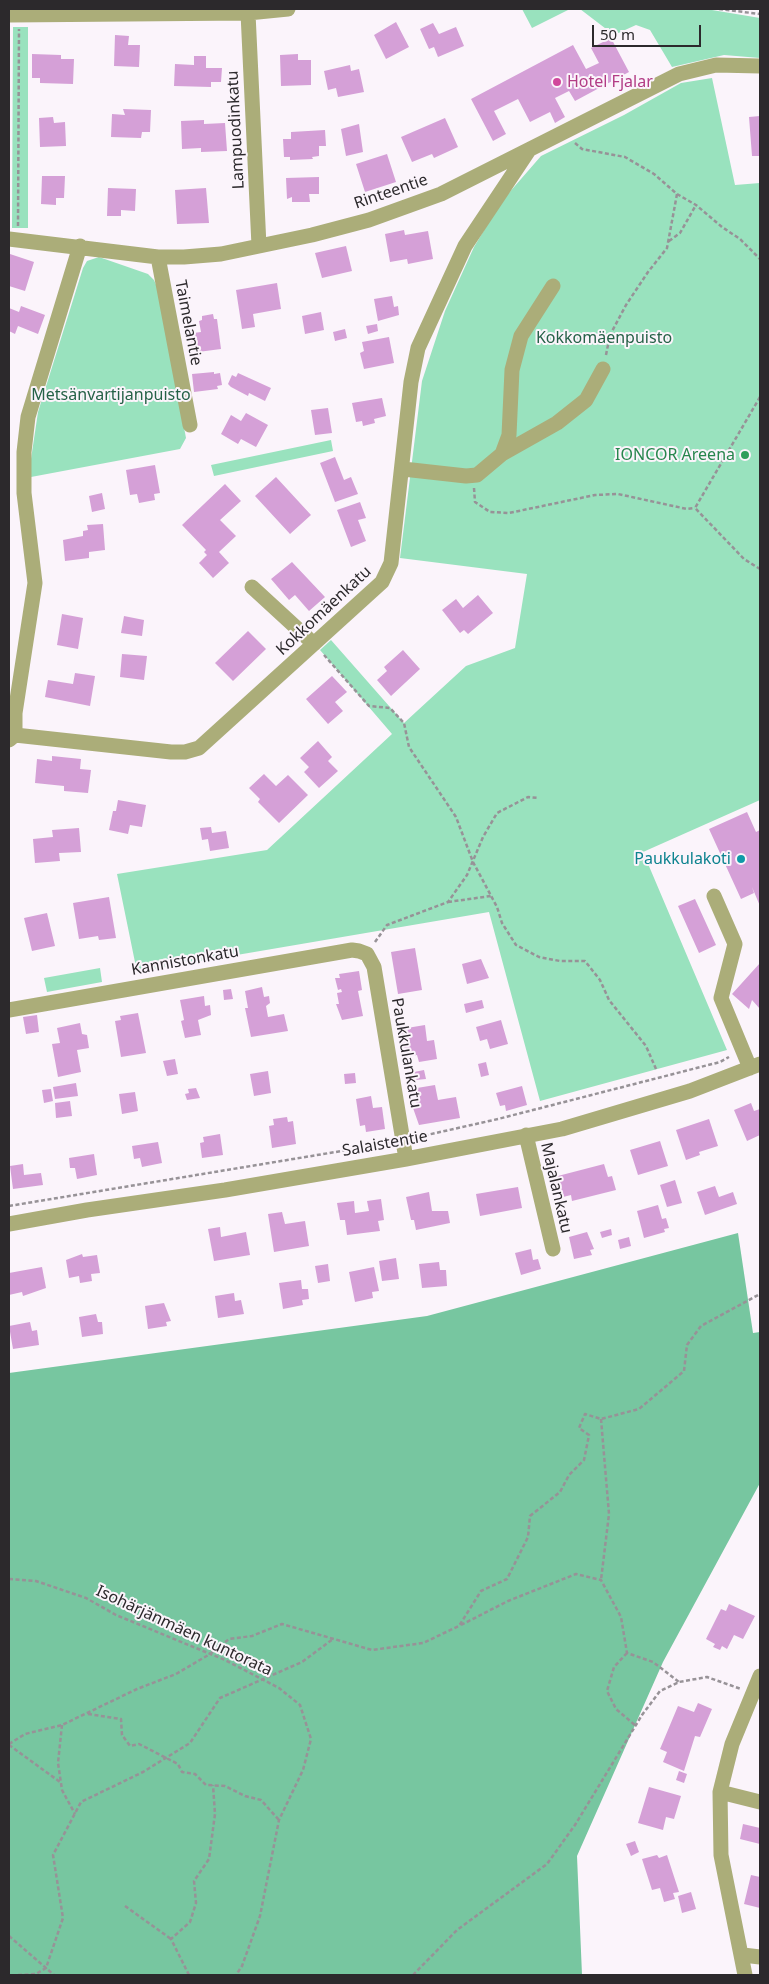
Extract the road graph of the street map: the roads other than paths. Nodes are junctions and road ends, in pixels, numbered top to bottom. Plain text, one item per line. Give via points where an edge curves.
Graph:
1 (288, 9) edge
2 (248, 13) junction
3 (14, 15) edge
4 (760, 66) edge
5 (529, 150) junction
6 (13, 239) edge
7 (80, 246) junction
8 (259, 246) junction
9 (158, 257) junction
10 (553, 286) dead end
11 (603, 369) road end
12 (190, 425) dead end
13 (502, 454) junction
14 (403, 469) junction
15 (252, 587) dead end
16 (314, 644) junction
17 (12, 738) edge
18 (714, 896) dead end
19 (367, 954) joint
20 (9, 1010) edge
21 (755, 1066) edge
22 (526, 1135) junction
23 (406, 1159) junction
24 (9, 1224) edge
25 (552, 1249) dead end
26 (760, 1676) edge
27 (720, 1792) junction
28 (760, 1802) edge
29 (743, 1955) junction
30 (760, 1957) edge
31 (745, 1975) edge

1 - 2 street
2 - 3 street
2 - 8 street, Lampuodinkatu
4 - 5 street, Rinteentie via 716,65 679,74
5 - 8 street, Rinteentie via 441,194 369,220
5 - 14 street, Kokkomäenkatu via 465,246 425,330 411,382
6 - 7 street, Rinteentie
7 - 9 street, Rinteentie
7 - 17 street via 28,416 24,493 35,583
8 - 9 street, Rinteentie via 184,258
9 - 12 street, Taimelantie
10 - 13 street via 521,336 512,370 509,435
11 - 13 street via 586,400 557,422
13 - 14 street via 477,475
14 - 16 street, Kokkomäenkatu via 388,573 374,591
15 - 16 street
16 - 17 street, Kokkomäenkatu via 199,748 171,752
18 - 21 street via 735,944 721,998
19 - 20 street, Kannistonkatu via 352,950
19 - 23 street, Paukkulankatu via 374,967
21 - 22 street, Salaistentie via 680,1094 562,1129
22 - 23 street, Salaistentie
22 - 25 street, Majalankatu
23 - 24 street, Salaistentie
26 - 27 street via 732,1744
27 - 28 street
27 - 29 street via 720,1855
29 - 30 street
29 - 31 street

